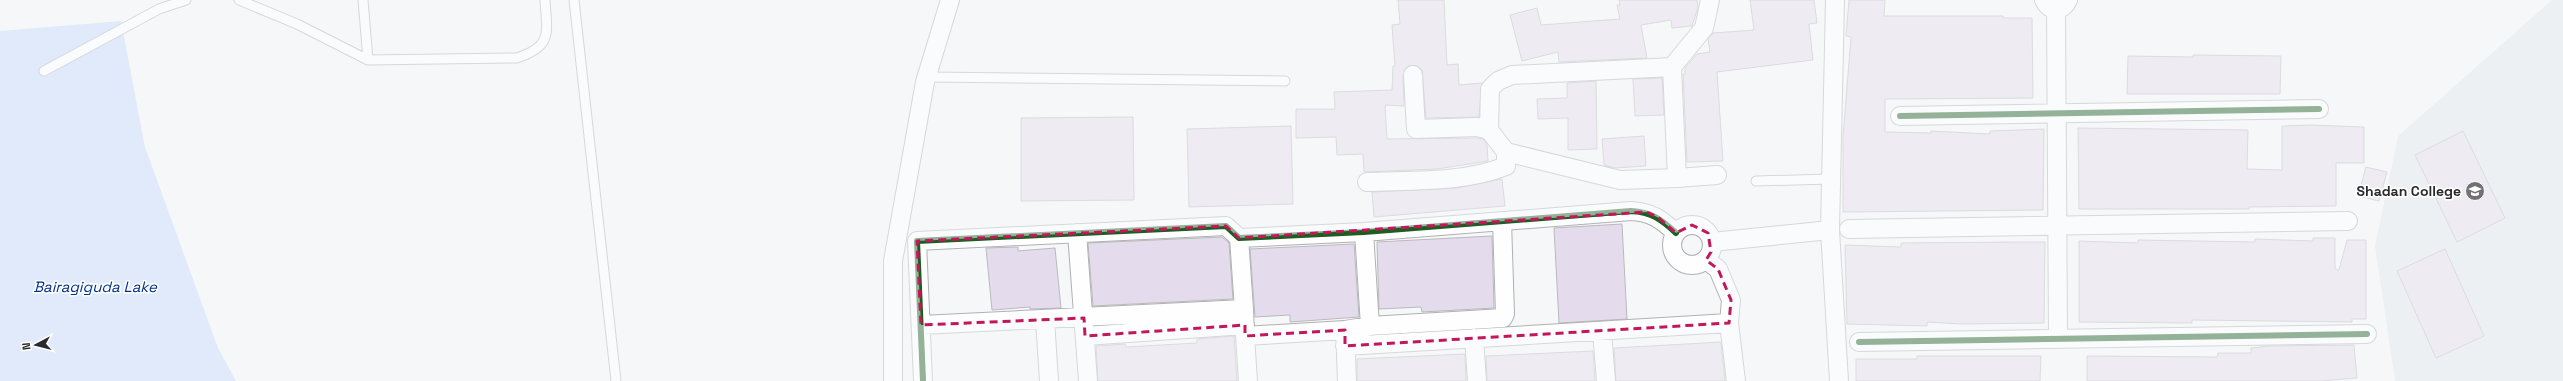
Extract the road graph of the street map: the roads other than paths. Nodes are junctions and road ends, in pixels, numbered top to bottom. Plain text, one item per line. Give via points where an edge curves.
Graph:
1 (186, 0) edge
2 (239, 0) edge
3 (363, 0) edge
4 (545, 0) edge
5 (574, 0) edge
6 (950, 0) edge
7 (1710, 0) edge
8 (1835, 0) edge
9 (2056, 3) edge
10 (368, 60) junction
11 (1672, 67) junction
12 (44, 71) dead end
13 (1413, 75) dead end
14 (927, 77) junction
15 (1285, 82) dead end
16 (2319, 109) dead end
17 (2058, 114) junction
18 (1900, 116) dead end
19 (1489, 130) junction
20 (1506, 152) junction
21 (1717, 175) dead end
22 (1677, 178) junction
23 (1831, 179) junction
24 (1756, 181) dead end
25 (1367, 182) dead end
26 (1502, 221) junction
27 (2348, 221) dead end
28 (2058, 224) junction
29 (1830, 230) junction
30 (1849, 230) dead end
31 (1364, 232) junction
32 (1077, 233) junction
33 (1676, 233) junction
34 (1239, 238) junction
35 (1712, 242) junction
36 (1706, 260) junction
37 (1045, 318) junction
38 (1084, 318) junction
39 (1245, 323) junction
40 (1729, 323) junction
41 (920, 325) junction
42 (1370, 326) junction
43 (1602, 332) junction
44 (2367, 334) dead end
45 (1085, 336) junction
46 (893, 337) junction
47 (1345, 338) junction
48 (1474, 338) junction
49 (2058, 339) junction
50 (1859, 342) dead end
51 (616, 381) edge
52 (894, 381) edge
53 (914, 381) edge
54 (923, 381) edge
55 (1049, 381) edge
56 (1088, 381) edge
57 (1248, 381) edge
58 (1347, 381) edge
59 (1477, 381) edge
60 (1606, 381) edge
61 (1736, 381) edge
62 (1839, 381) edge

1 - 12 lane via 159,9
2 - 10 lane via 297,24
3 - 10 lane
4 - 10 lane via 547,32 541,48 523,56
5 - 51 lane
6 - 14 street
7 - 11 street via 1704,28
8 - 23 street
9 - 17 street
11 - 19 street via 1512,75 1498,81 1490,89
11 - 22 street
13 - 19 street via 1416,129 1478,127
14 - 15 lane
14 - 46 street via 893,261
16 - 17 street
17 - 18 street
17 - 28 street
19 - 20 street
20 - 22 street via 1620,180
20 - 25 street via 1506,166 1490,172
21 - 22 street
23 - 24 lane
23 - 29 street
26 - 31 street
26 - 33 street via 1647,212 1659,218
26 - 42 street via 1506,314 1503,318
27 - 28 street
28 - 30 street
28 - 49 street
29 - 35 street
29 - 62 street
31 - 34 street
31 - 42 street
32 - 34 street via 1226,226
32 - 38 street
32 - 41 street via 917,240
33 - 35 street via 1687,226 1701,227
33 - 36 street via 1671,244 1674,256 1683,264 1695,266
34 - 39 street
35 - 36 street via 1711,252
36 - 40 street via 1718,268 1726,284 1731,300
37 - 38 street
37 - 41 street
37 - 55 street
38 - 39 street
38 - 45 street
39 - 45 street
39 - 47 street
39 - 57 street
40 - 43 street
40 - 61 street
41 - 54 street
42 - 47 street
43 - 48 street
43 - 60 street
44 - 49 street
45 - 56 street
46 - 52 street
46 - 53 street via 906,338 910,342
47 - 48 street
47 - 58 street
48 - 59 street
49 - 50 street

